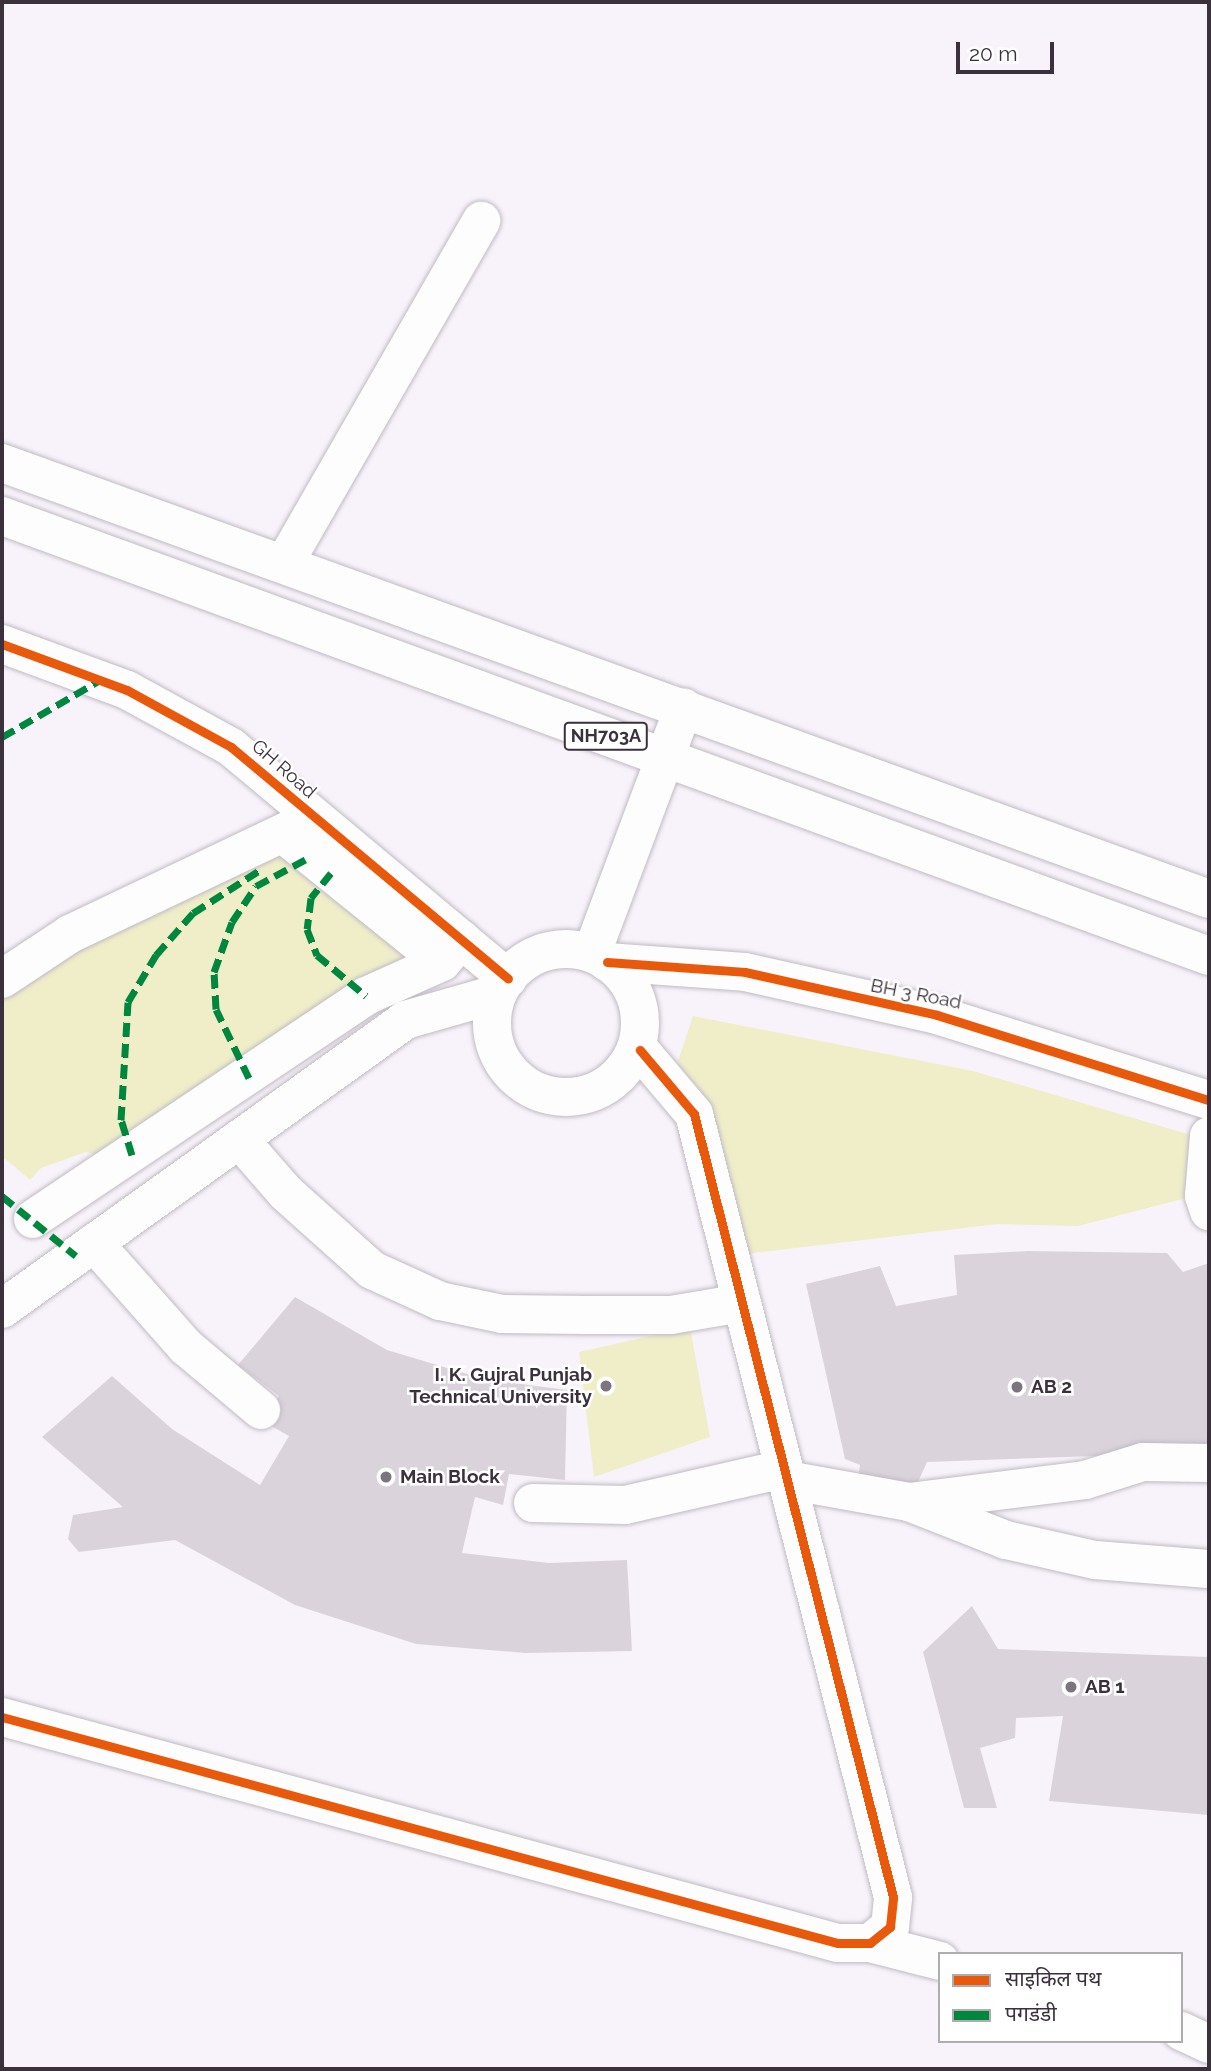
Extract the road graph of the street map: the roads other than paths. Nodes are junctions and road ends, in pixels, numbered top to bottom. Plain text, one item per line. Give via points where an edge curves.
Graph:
1 (481, 221) dead end
2 (2, 463) edge
3 (2, 516) edge
4 (284, 564) junction
5 (2, 644) edge
6 (684, 707) junction
7 (665, 758) junction
8 (299, 834) junction
9 (260, 870) dead end
10 (1209, 899) edge
11 (451, 950) junction
12 (600, 956) junction
13 (1209, 956) edge
14 (2, 979) edge
15 (500, 987) junction
16 (640, 1050) junction
17 (1209, 1100) edge
18 (1209, 1136) edge
19 (239, 1139) junction
20 (1209, 1211) edge
21 (33, 1219) dead end
22 (94, 1243) junction
23 (742, 1303) junction
24 (2, 1309) edge
25 (261, 1410) dead end
26 (1209, 1463) edge
27 (786, 1474) junction
28 (909, 1502) junction
29 (533, 1503) dead end
30 (1209, 1569) edge
31 (2, 1717) edge
32 (870, 1943) junction
33 (938, 1960) edge

1 - 4 main road
2 - 4 main road, NH703A
3 - 7 main road, NH703A
4 - 6 main road, NH703A
5 - 8 main road, GH Road via 127,690 219,741
6 - 7 main road
6 - 10 main road, NH703A
7 - 12 main road
7 - 13 main road, NH703A
8 - 9 main road
8 - 11 main road, GH Road
8 - 14 main road via 70,934
11 - 15 main road, GH Road
11 - 21 main road via 366,996
12 - 15 main road via 533,952
12 - 16 main road via 637,990
12 - 17 main road, BH 3 Road via 745,972 937,1015
15 - 16 main road via 495,1055 538,1096 599,1094
15 - 19 main road via 405,1020
16 - 23 main road via 694,1114
18 - 20 main road via 1204,1196
19 - 22 main road
19 - 23 main road via 285,1192 372,1270 440,1301 502,1314 585,1315 671,1315
22 - 24 main road
22 - 25 main road via 186,1347
23 - 27 main road
26 - 28 main road via 1143,1462 1085,1480
27 - 28 main road
27 - 29 main road via 625,1504
27 - 32 main road via 893,1897 890,1927
28 - 30 main road via 1006,1540 1095,1560
31 - 32 main road via 838,1943
32 - 33 main road

